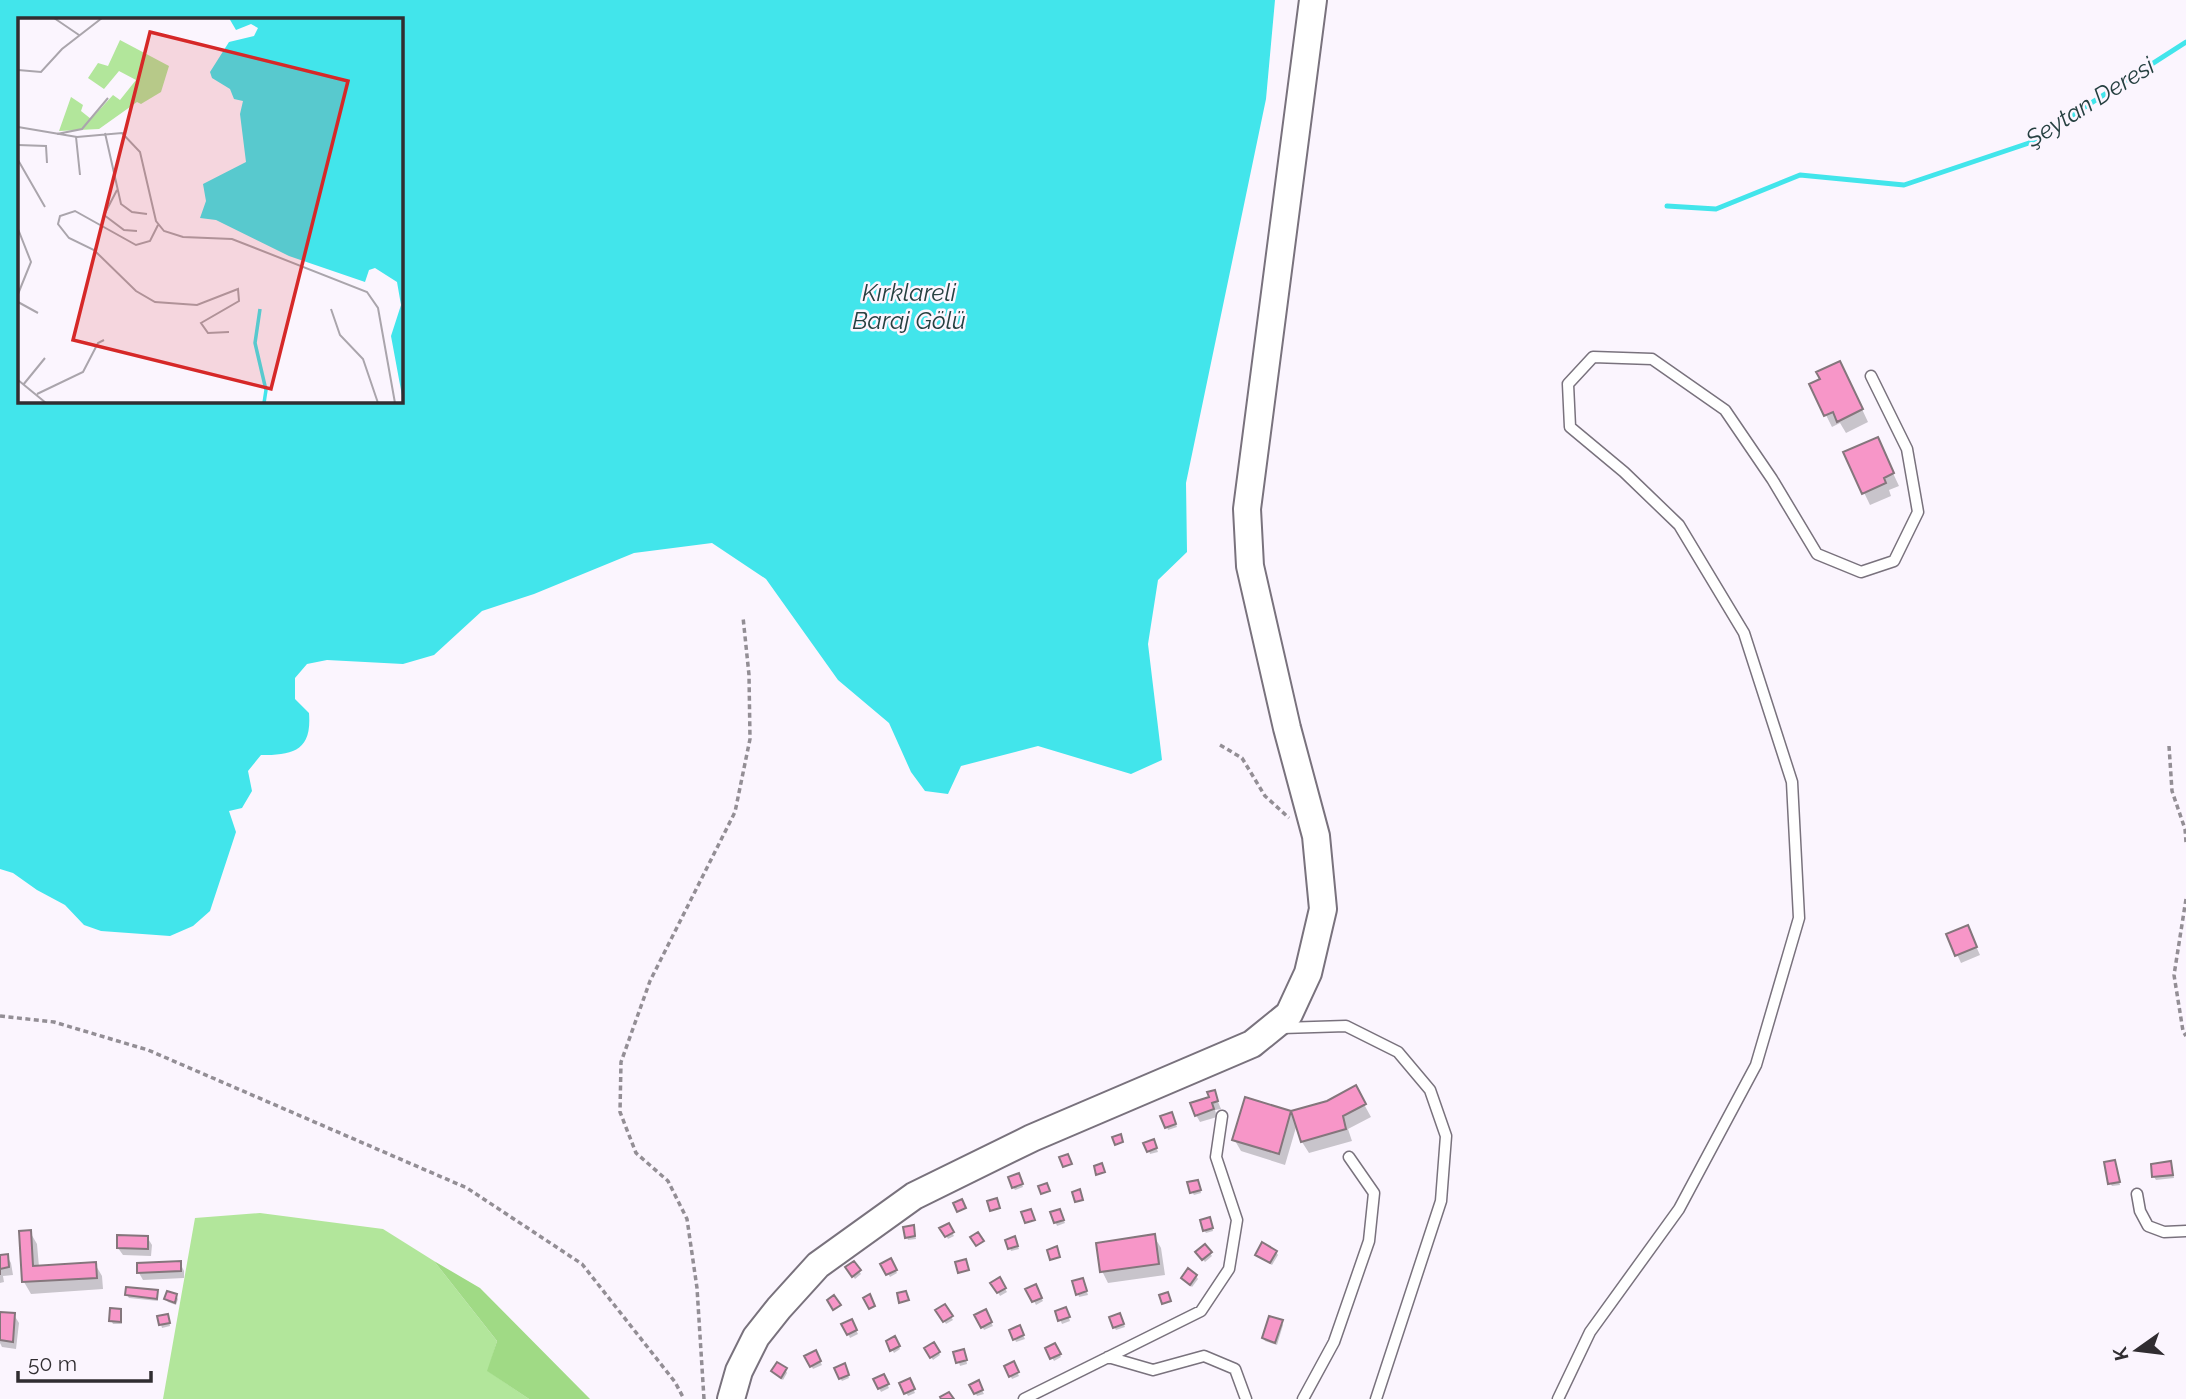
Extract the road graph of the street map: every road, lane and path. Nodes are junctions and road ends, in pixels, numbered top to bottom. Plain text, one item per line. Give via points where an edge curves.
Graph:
1 (1313, 0) edge
2 (1871, 376) dead end
3 (743, 617) dead end
4 (1220, 745) dead end
5 (2169, 746) dead end
6 (1314, 827) junction
7 (2186, 842) edge
8 (2186, 898) edge
9 (0, 1016) edge
10 (1271, 1029) junction
11 (2186, 1036) edge
12 (1222, 1116) dead end
13 (1349, 1157) dead end
14 (2137, 1194) dead end
15 (2186, 1231) edge
16 (1108, 1357) junction
17 (684, 1399) edge
18 (704, 1399) edge
19 (730, 1399) edge
20 (1024, 1399) edge
21 (1246, 1399) edge
22 (1303, 1399) edge
23 (1376, 1399) edge
24 (1558, 1399) edge

1 - 6 street via 1247,509 1250,566
2 - 24 lane via 1907,449 1918,512 1894,561 1861,572 1817,554 1725,410 1652,359 1593,357 1568,384 1570,427 1679,525 1744,633 1792,782 1800,918 1756,1065 1679,1209 1590,1332
3 - 18 path via 750,739 734,812 650,981 621,1062 620,1112 636,1153 668,1181 687,1219
4 - 6 path via 1242,758 1265,796 1286,817
5 - 7 path via 2172,791
6 - 10 street via 1323,909 1308,973 1289,1014
8 - 11 path via 2174,975
9 - 17 path via 54,1022 148,1050 467,1188 582,1264
10 - 19 street via 1252,1044 1032,1138 914,1196 818,1265 779,1308 755,1337
10 - 23 lane via 1346,1026 1398,1052 1430,1090 1446,1136 1440,1201
12 - 16 lane via 1216,1157 1237,1220 1229,1269 1201,1311
13 - 22 lane via 1374,1193 1369,1241 1334,1342
14 - 15 lane via 2148,1226 2164,1232
16 - 20 lane
16 - 21 lane via 1153,1370 1204,1356 1235,1369

